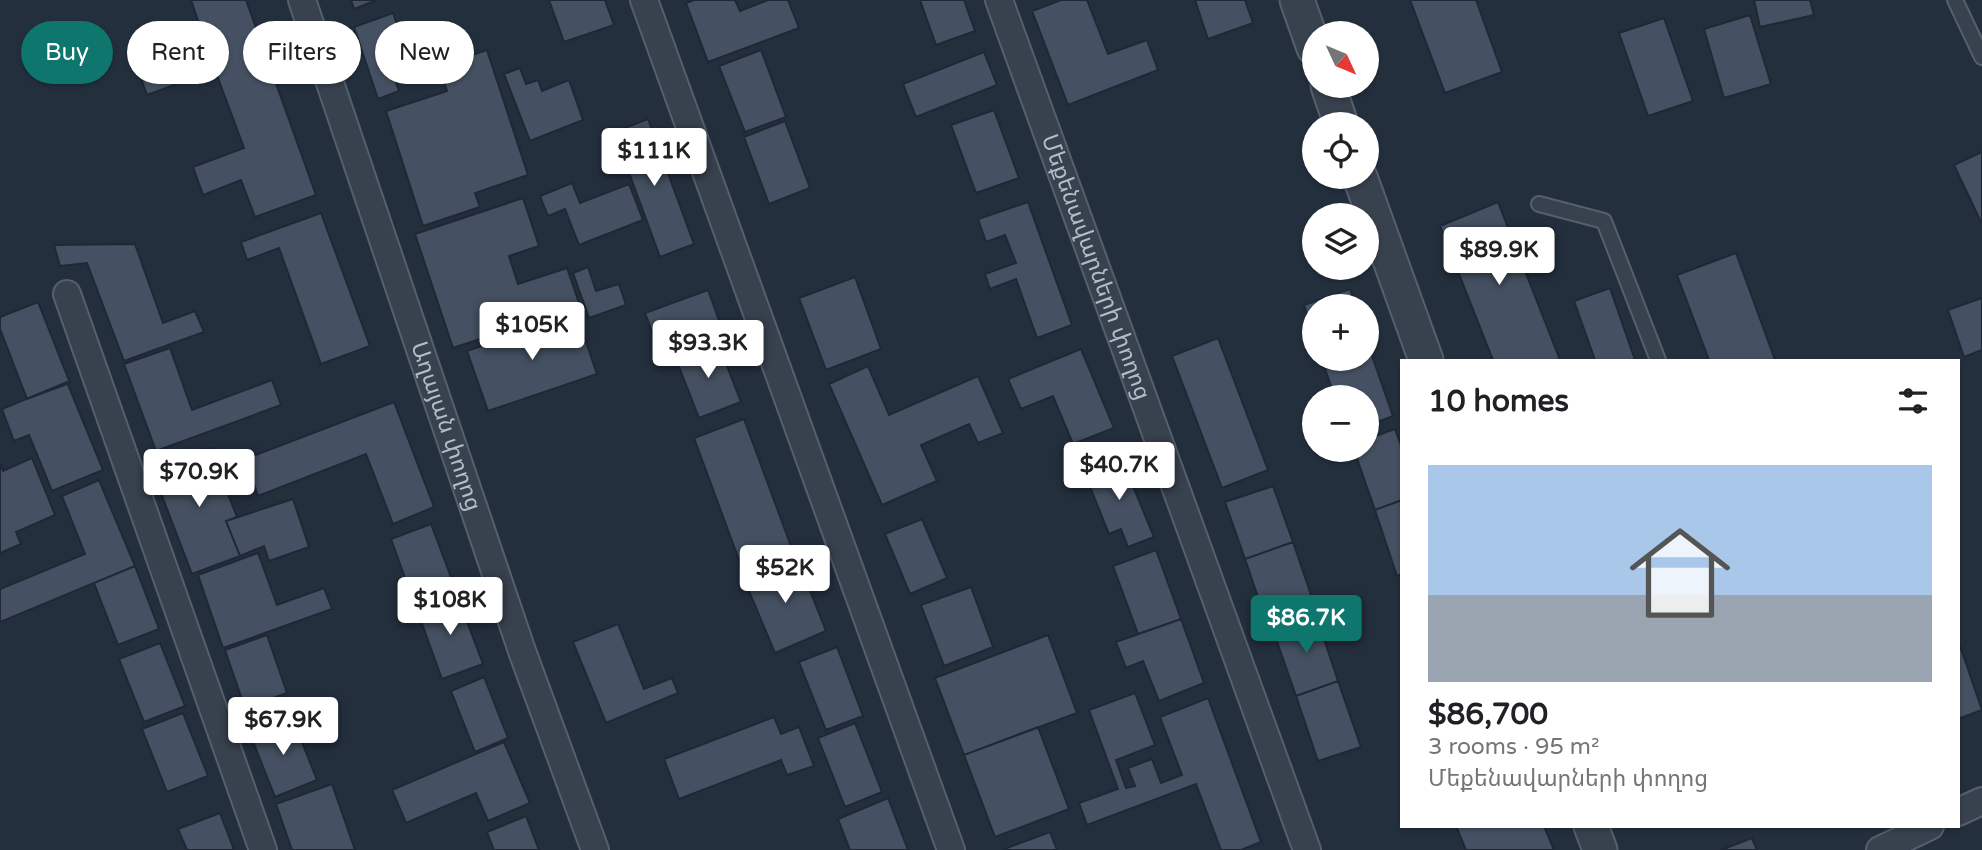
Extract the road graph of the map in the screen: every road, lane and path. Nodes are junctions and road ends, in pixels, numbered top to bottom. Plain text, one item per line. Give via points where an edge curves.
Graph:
1 (302, 0) edge
2 (644, 0) edge
3 (999, 0) edge
4 (1297, 0) edge
5 (1955, 0) edge
6 (1304, 21) edge
7 (1982, 57) edge
8 (1364, 189) edge
9 (1539, 204) dead end
10 (67, 294) dead end
11 (1426, 359) edge
12 (1658, 359) edge
13 (1982, 801) edge
14 (1960, 811) edge
15 (1592, 828) edge
16 (1926, 828) edge
17 (263, 850) edge
18 (595, 850) edge
19 (951, 850) edge
20 (1307, 850) edge
21 (1600, 850) edge
22 (1880, 850) edge

1 - 18 street, Աղայան փողոց via 522,651
2 - 19 street
3 - 20 street, Մեքենավարների փողոց
4 - 6 street
5 - 7 lane
8 - 11 street
9 - 12 lane via 1604,221
10 - 17 street
13 - 14 street
15 - 21 street
16 - 22 street

